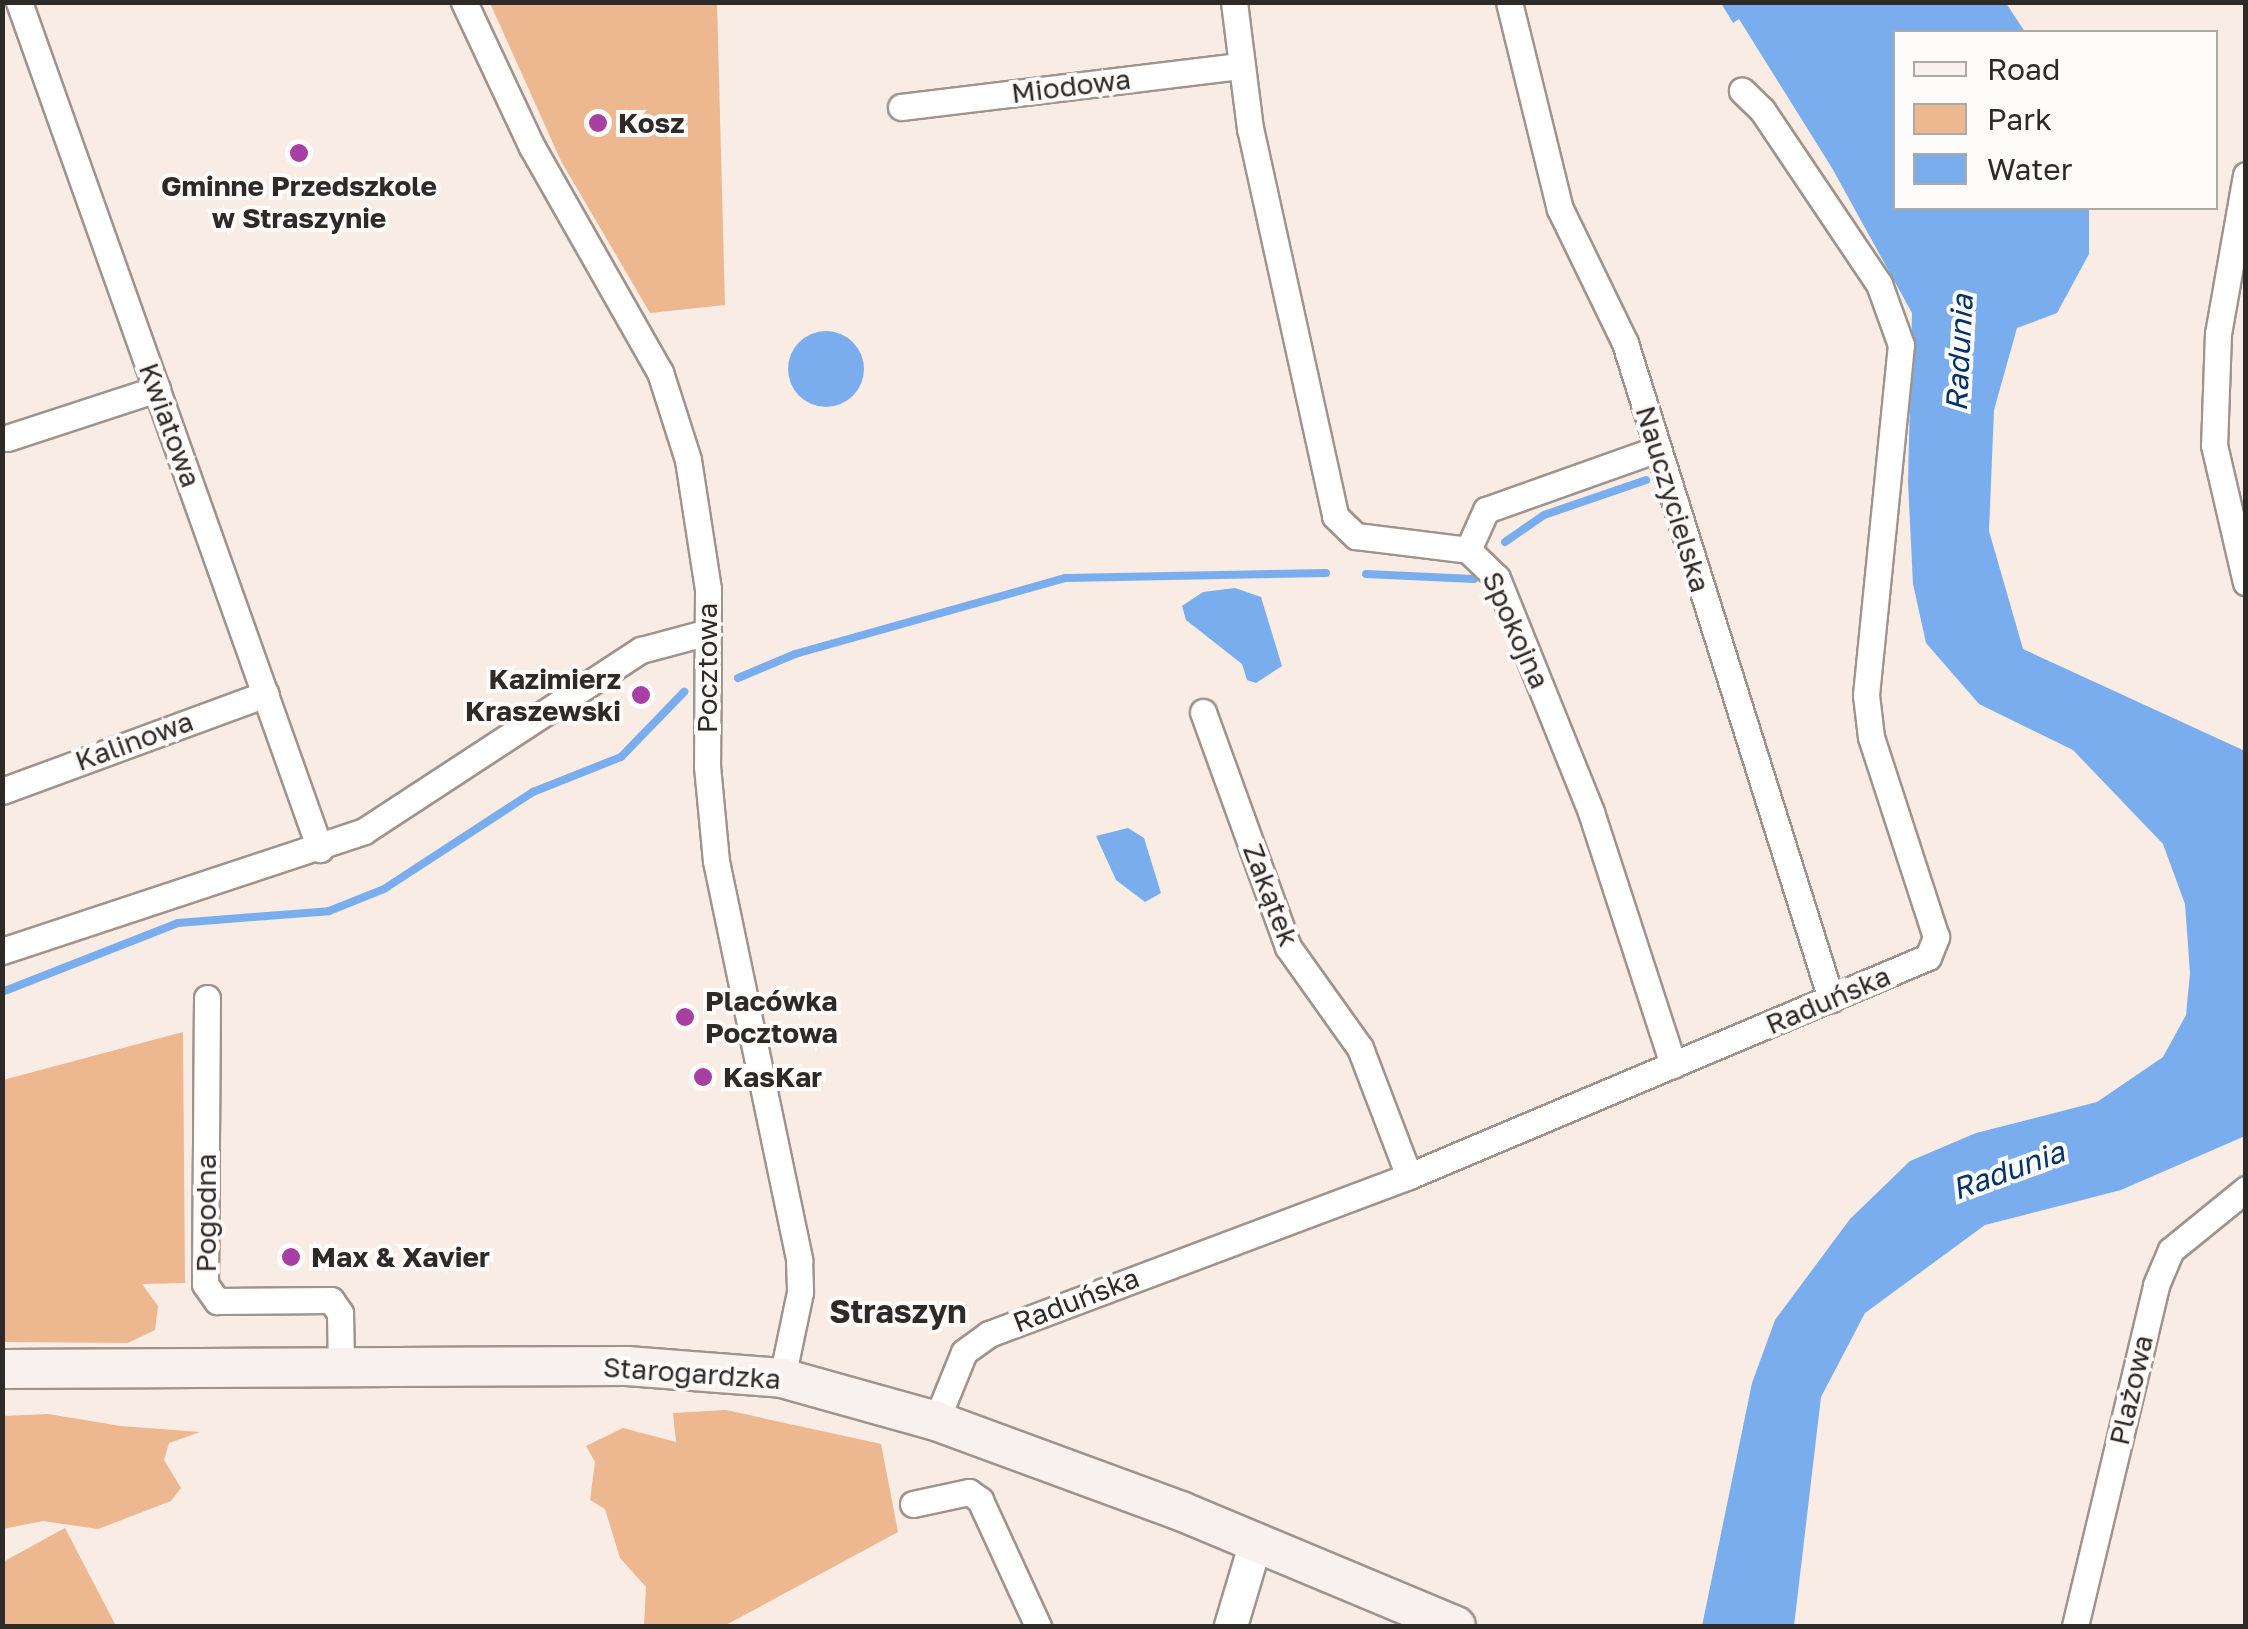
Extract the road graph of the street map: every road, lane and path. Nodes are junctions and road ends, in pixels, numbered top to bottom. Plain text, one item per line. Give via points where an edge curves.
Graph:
1 (19, 2) edge
2 (464, 2) edge
3 (1234, 2) edge
4 (1509, 2) edge
5 (1240, 66) junction
6 (1742, 91) dead end
7 (901, 106) dead end
8 (2246, 174) edge
9 (157, 389) junction
10 (7, 438) dead end
11 (1657, 449) junction
12 (1468, 550) junction
13 (2246, 582) edge
14 (708, 632) junction
15 (266, 694) junction
16 (1203, 712) dead end
17 (2, 791) edge
18 (320, 849) junction
19 (2, 951) edge
20 (207, 998) dead end
21 (1831, 999) junction
22 (1673, 1065) junction
23 (1410, 1176) junction
24 (2246, 1189) edge
25 (340, 1366) junction
26 (2, 1370) edge
27 (782, 1378) junction
28 (936, 1421) junction
29 (913, 1504) dead end
30 (1256, 1542) junction
31 (1038, 1626) edge
32 (1231, 1626) edge
33 (1456, 1626) edge
34 (2075, 1626) edge

1 - 9 street, Kwiatowa
2 - 14 street, Pocztowa via 532,148 660,372 697,503
3 - 5 street, Spokojna
4 - 11 street, Nauczycielska via 1560,209 1624,343
5 - 7 street, Miodowa
5 - 12 street, Spokojna via 1334,516 1356,536
6 - 21 street, Raduńska via 1762,110 1879,284 1902,345 1866,694 1871,737 1936,937 1928,958
8 - 13 street via 2218,333 2214,445
9 - 10 street
9 - 15 street, Kwiatowa
11 - 12 street via 1486,510
11 - 21 street, Nauczycielska
12 - 22 street, Spokojna via 1498,578 1545,694
14 - 18 street via 641,650 364,831
14 - 27 street, Pocztowa via 707,766 716,861 799,1260 800,1292
15 - 17 street, Kalinowa
15 - 18 street, Kwiatowa
16 - 23 street, Zakątek via 1288,948 1360,1048
18 - 19 street via 106,912
20 - 25 street, Pogodna via 205,1284 217,1301 331,1300 340,1313
21 - 22 street, Raduńska
22 - 23 street, Raduńska
23 - 28 street, Raduńska via 990,1334 964,1352
24 - 34 street, Plażowa via 2171,1250 2156,1285
25 - 26 main road, Starogardzka
25 - 27 main road, Starogardzka via 692,1368
27 - 28 main road, Starogardzka
28 - 30 main road, Starogardzka
29 - 31 street via 969,1492 980,1500
30 - 32 street
30 - 33 main road, Starogardzka

